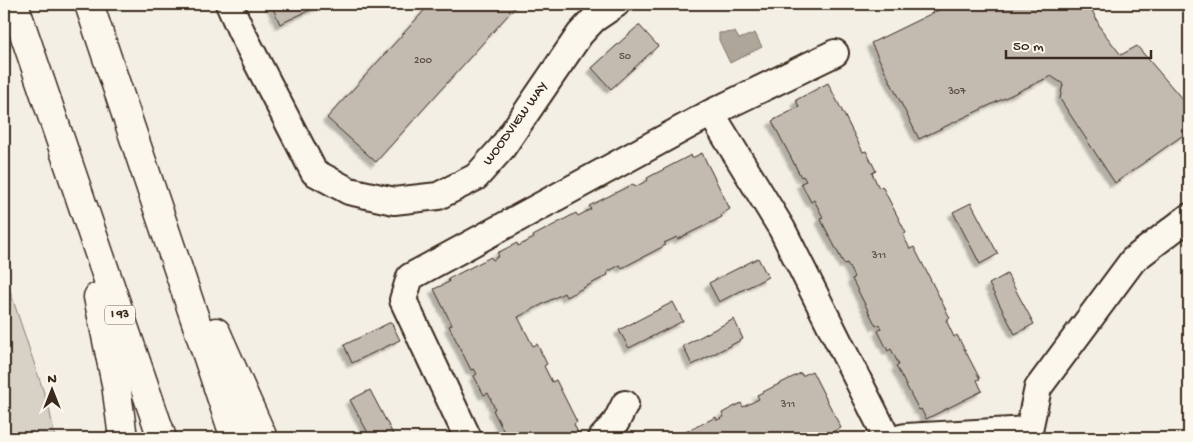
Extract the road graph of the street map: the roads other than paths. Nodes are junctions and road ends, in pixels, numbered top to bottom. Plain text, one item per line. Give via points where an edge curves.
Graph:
1 (14, 4) edge
2 (89, 4) edge
3 (230, 4) edge
4 (616, 4) edge
5 (834, 53) dead end
6 (711, 113) junction
7 (78, 192) junction
8 (1189, 216) edge
9 (163, 225) junction
10 (625, 404) dead end
11 (1030, 434) edge
12 (123, 438) edge
13 (162, 438) edge
14 (235, 438) edge
15 (263, 438) edge
16 (468, 438) edge
17 (602, 438) edge
18 (887, 438) edge
19 (901, 438) edge

1 - 7 highway, I 93
2 - 9 highway
3 - 4 lane, WOODVIEW WAY via 314,172 349,191 394,201 438,196 476,177 502,148 580,34 594,19
5 - 6 lane
6 - 16 lane via 410,277 404,300
6 - 18 lane via 782,229
7 - 12 highway via 116,384
7 - 13 highway, I 93
8 - 11 lane via 1133,260 1038,388
9 - 14 highway
9 - 15 highway via 216,331
10 - 17 lane via 616,422
11 - 19 lane

